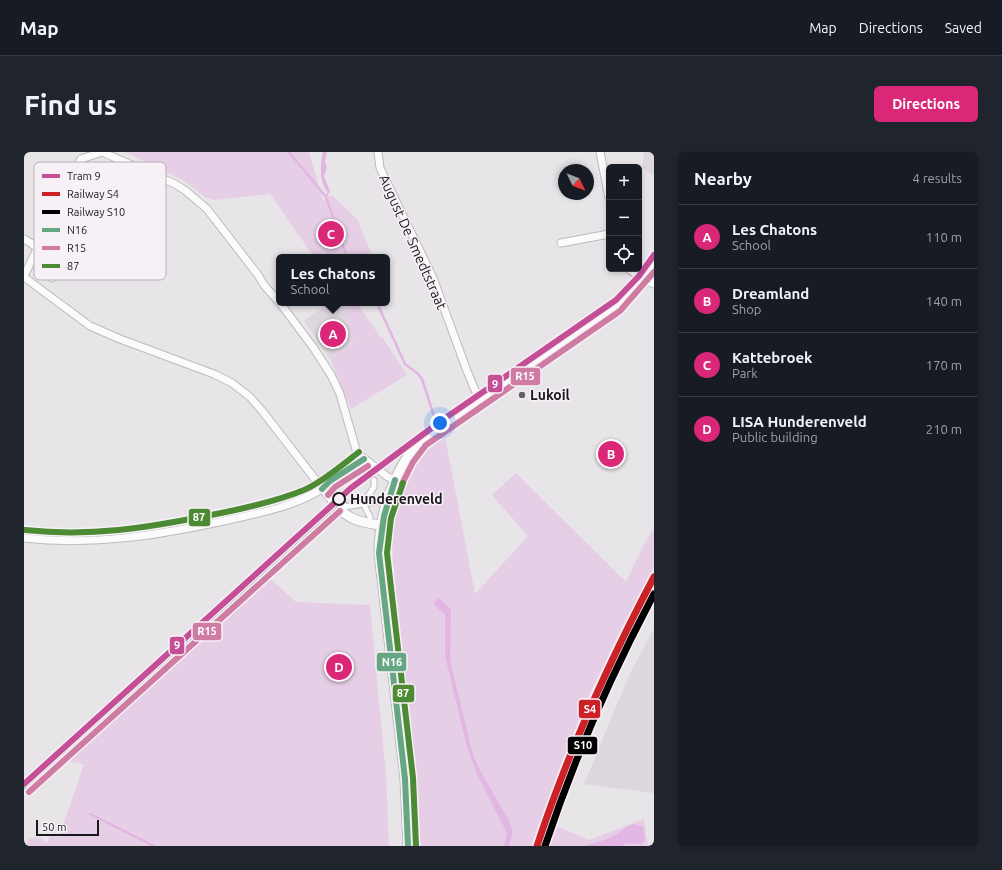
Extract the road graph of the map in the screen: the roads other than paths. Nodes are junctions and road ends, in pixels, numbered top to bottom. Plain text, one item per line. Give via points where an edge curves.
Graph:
1 (378, 152) edge
2 (600, 152) edge
3 (80, 155) edge
4 (115, 155) edge
5 (129, 162) edge
6 (166, 180) edge
7 (606, 183) edge
8 (606, 235) edge
9 (24, 239) edge
10 (561, 243) dead end
11 (34, 244) edge
12 (34, 255) edge
13 (654, 258) edge
14 (633, 272) edge
15 (24, 276) edge
16 (640, 277) junction
17 (654, 283) edge
18 (276, 299) edge
19 (282, 306) edge
20 (478, 397) junction
21 (374, 480) dead end
22 (395, 480) junction
23 (322, 489) junction
24 (376, 502) dead end
25 (362, 503) junction
26 (340, 504) junction
27 (370, 517) dead end
28 (380, 525) junction
29 (24, 538) edge
30 (24, 786) edge
31 (408, 846) edge

1 - 20 street, August De Smedtstraat via 380,168 433,278
2 - 7 street
3 - 4 street via 102,152
4 - 5 street
6 - 18 street via 196,198
8 - 10 street
9 - 11 street
12 - 15 street
13 - 16 street
14 - 16 street
15 - 23 street via 90,326 232,383 254,402
16 - 17 street
16 - 20 street via 615,304
19 - 22 street via 331,375 340,394 358,453
20 - 22 street via 420,439 406,458
21 - 25 street via 374,487
22 - 28 street
23 - 26 street
23 - 29 street via 309,497 269,510 148,536 51,542
24 - 25 street
25 - 26 street via 344,507
25 - 27 street
26 - 28 street via 341,511 358,521
26 - 30 street
28 - 31 street via 379,553 404,772

